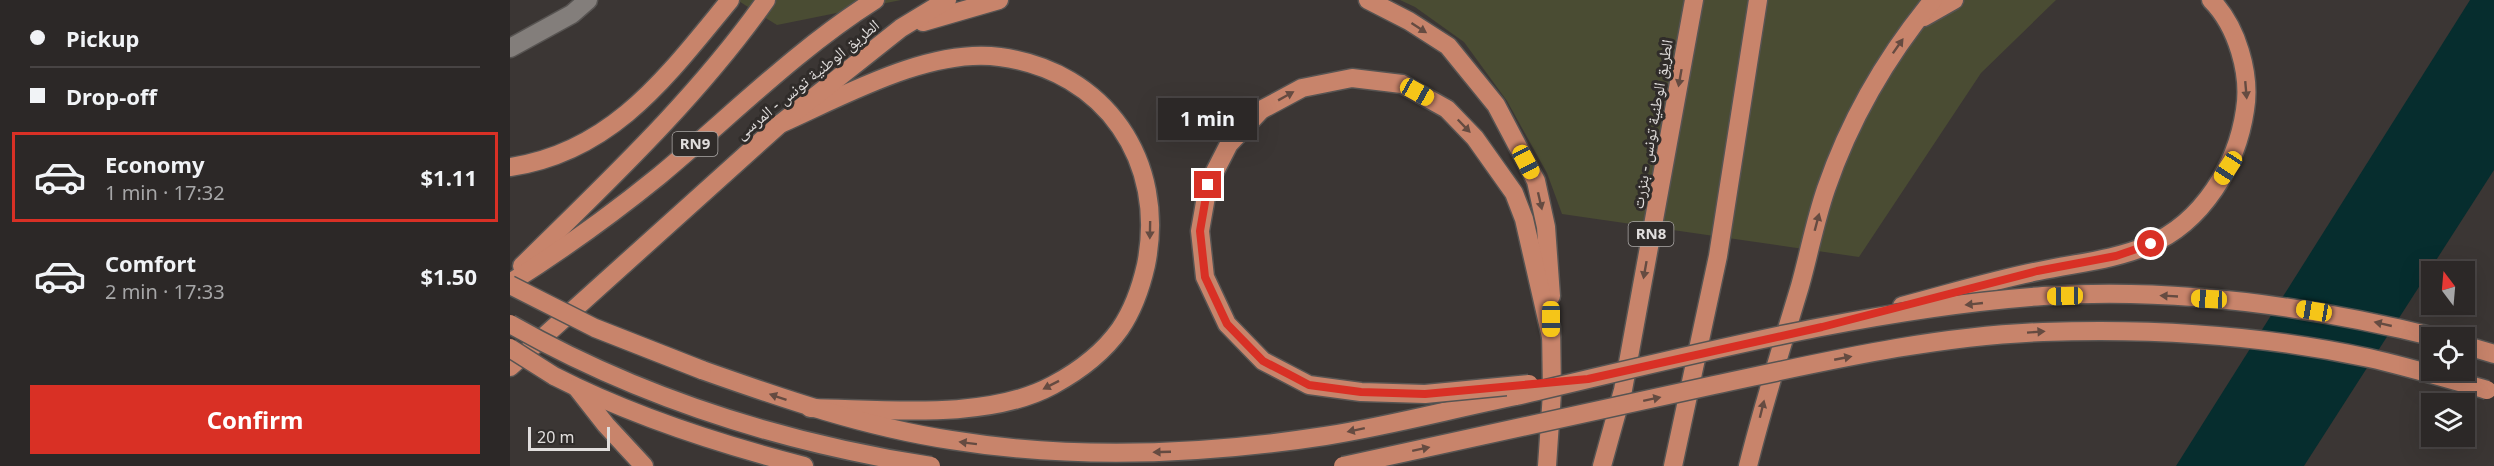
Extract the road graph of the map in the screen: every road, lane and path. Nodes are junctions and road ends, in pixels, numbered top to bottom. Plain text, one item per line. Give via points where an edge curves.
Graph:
1 (588, 0) edge
2 (730, 0) edge
3 (766, 0) edge
4 (875, 0) edge
5 (947, 0) edge
6 (999, 0) edge
7 (1368, 0) edge
8 (1683, 0) edge
9 (1694, 0) edge
10 (1758, 0) edge
11 (1933, 0) edge
12 (1954, 0) edge
13 (2211, 0) edge
14 (1915, 22) junction
15 (900, 27) junction
16 (510, 48) edge
17 (1684, 53) junction
18 (780, 124) junction
19 (510, 167) edge
20 (510, 278) edge
21 (510, 284) edge
22 (510, 324) edge
23 (1822, 327) junction
24 (2421, 334) edge
25 (1551, 337) junction
26 (510, 348) edge
27 (2475, 348) edge
28 (2494, 354) edge
29 (510, 367) edge
30 (1588, 379) junction
31 (577, 388) junction
32 (2491, 392) edge
33 (810, 408) junction
34 (644, 466) edge
35 (804, 466) edge
36 (931, 466) edge
37 (1343, 466) edge
38 (1547, 466) edge
39 (1602, 466) edge
40 (1673, 466) edge
41 (1748, 466) edge

1 - 16 street via 572,14
2 - 19 highway via 661,84 609,128 556,155
3 - 20 highway, RN9 via 659,130
4 - 21 highway, RN9 via 804,51 607,217
5 - 15 highway, الطريق الوطنية تونس - المرسى / RN9
6 - 15 highway
7 -> 25 highway via 1448,46 1496,105 1536,180 1546,227
8 - 17 highway
9 - 17 highway, الطريق الوطنية تونس - بنزرت / RN8
10 - 40 highway via 1718,256
11 - 14 highway
12 - 14 highway
13 -> 23 highway, bridge via 2233,33 2244,66 2247,100 2241,135 2228,168 2208,199 2181,224 2151,244 2116,256 2037,271
41 -> 14 highway via 1825,191 1848,130 1878,74
15 - 18 highway, الطريق الوطنية تونس - المرسى / RN9
17 -> 39 highway, الطريق الوطنية تونس - بنزرت / RN8 via 1623,390
18 - 29 highway, الطريق الوطنية تونس - المرسى / RN9
18 -> 33 highway via 912,67 954,57 998,57 1041,66 1079,87 1112,117 1144,172 1151,207 1150,244 1141,288 1121,328 1090,362 1052,386 990,406
33 -> 21 highway, bridge via 595,328
22 - 36 highway, bridge via 602,372 744,424 864,455
24 -> 23 highway, bridge via 2292,307 2129,294 2043,296 1921,310
23 - 30 highway, bridge
30 -> 25 highway, bridge via 1425,394 1361,392 1309,385 1263,361 1227,324 1205,277 1200,231 1208,185 1229,144 1261,110 1302,88 1352,78 1402,84 1447,109 1475,138 1514,193 1524,219
25 - 38 highway
26 - 31 highway, bridge
27 - 28 highway
30 -> 33 highway, bridge via 1326,436 1164,452 1021,449 938,438
31 - 34 highway
31 - 35 highway via 702,436
37 -> 32 highway, bridge via 1819,362 1925,343 2040,332 2125,330 2277,342 2368,358

